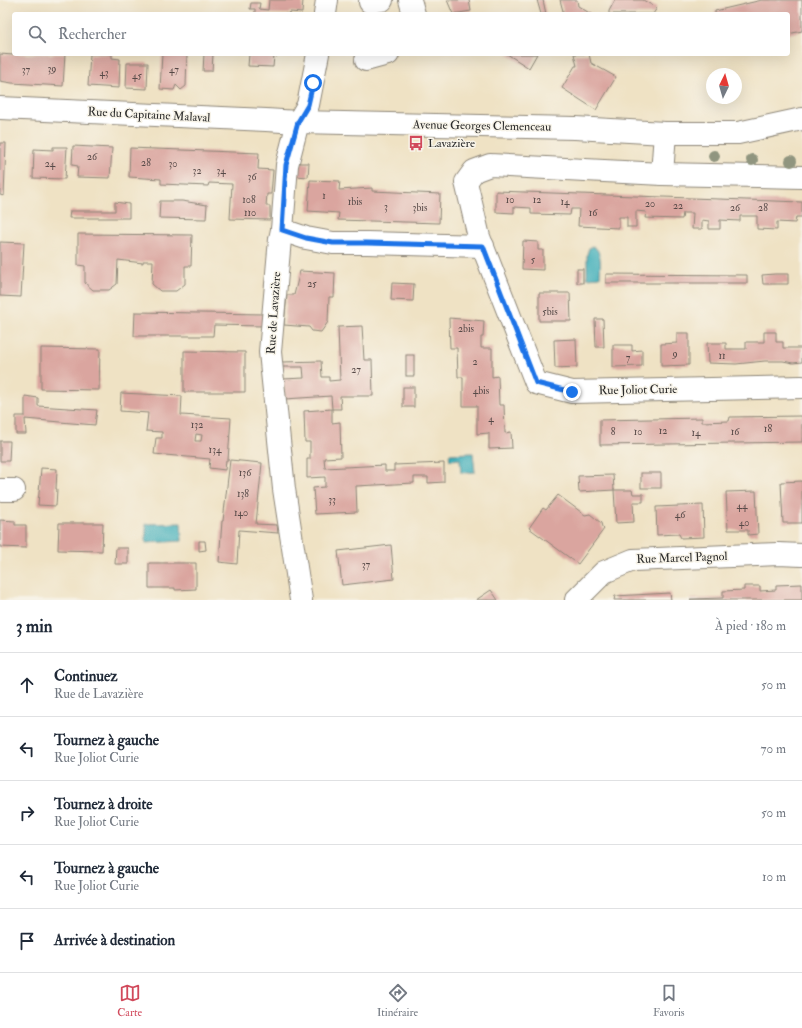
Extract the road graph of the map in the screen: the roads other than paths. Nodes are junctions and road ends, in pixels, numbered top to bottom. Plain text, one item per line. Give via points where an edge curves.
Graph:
1 (328, 0) edge
2 (410, 0) edge
3 (325, 12) edge
4 (413, 12) edge
5 (318, 56) edge
6 (381, 56) edge
7 (366, 60) dead end
8 (0, 108) edge
9 (802, 119) edge
10 (298, 122) junction
11 (665, 133) junction
12 (662, 174) junction
13 (802, 177) edge
14 (282, 230) junction
15 (483, 246) junction
16 (802, 387) edge
17 (802, 554) edge
18 (301, 600) edge
19 (576, 600) edge

1 - 3 street
2 - 4 street
5 - 10 street, Rue de Lavazière via 308,105
6 - 7 street
8 - 10 street, Rue du Capitaine Malaval
9 - 11 street, Avenue Georges Clemenceau via 738,133
10 - 11 street, Avenue Georges Clemenceau via 575,128
10 - 14 street, Rue de Lavazière via 286,165
11 - 12 street
12 - 13 street
12 - 15 street via 490,165 474,171 466,182
14 - 15 street via 333,243
14 - 18 street, Rue de Lavazière via 270,352 284,489
15 - 16 street, Rue Joliot Curie via 536,383 572,392
17 - 19 street, Rue Marcel Pagnol via 633,560 604,572

